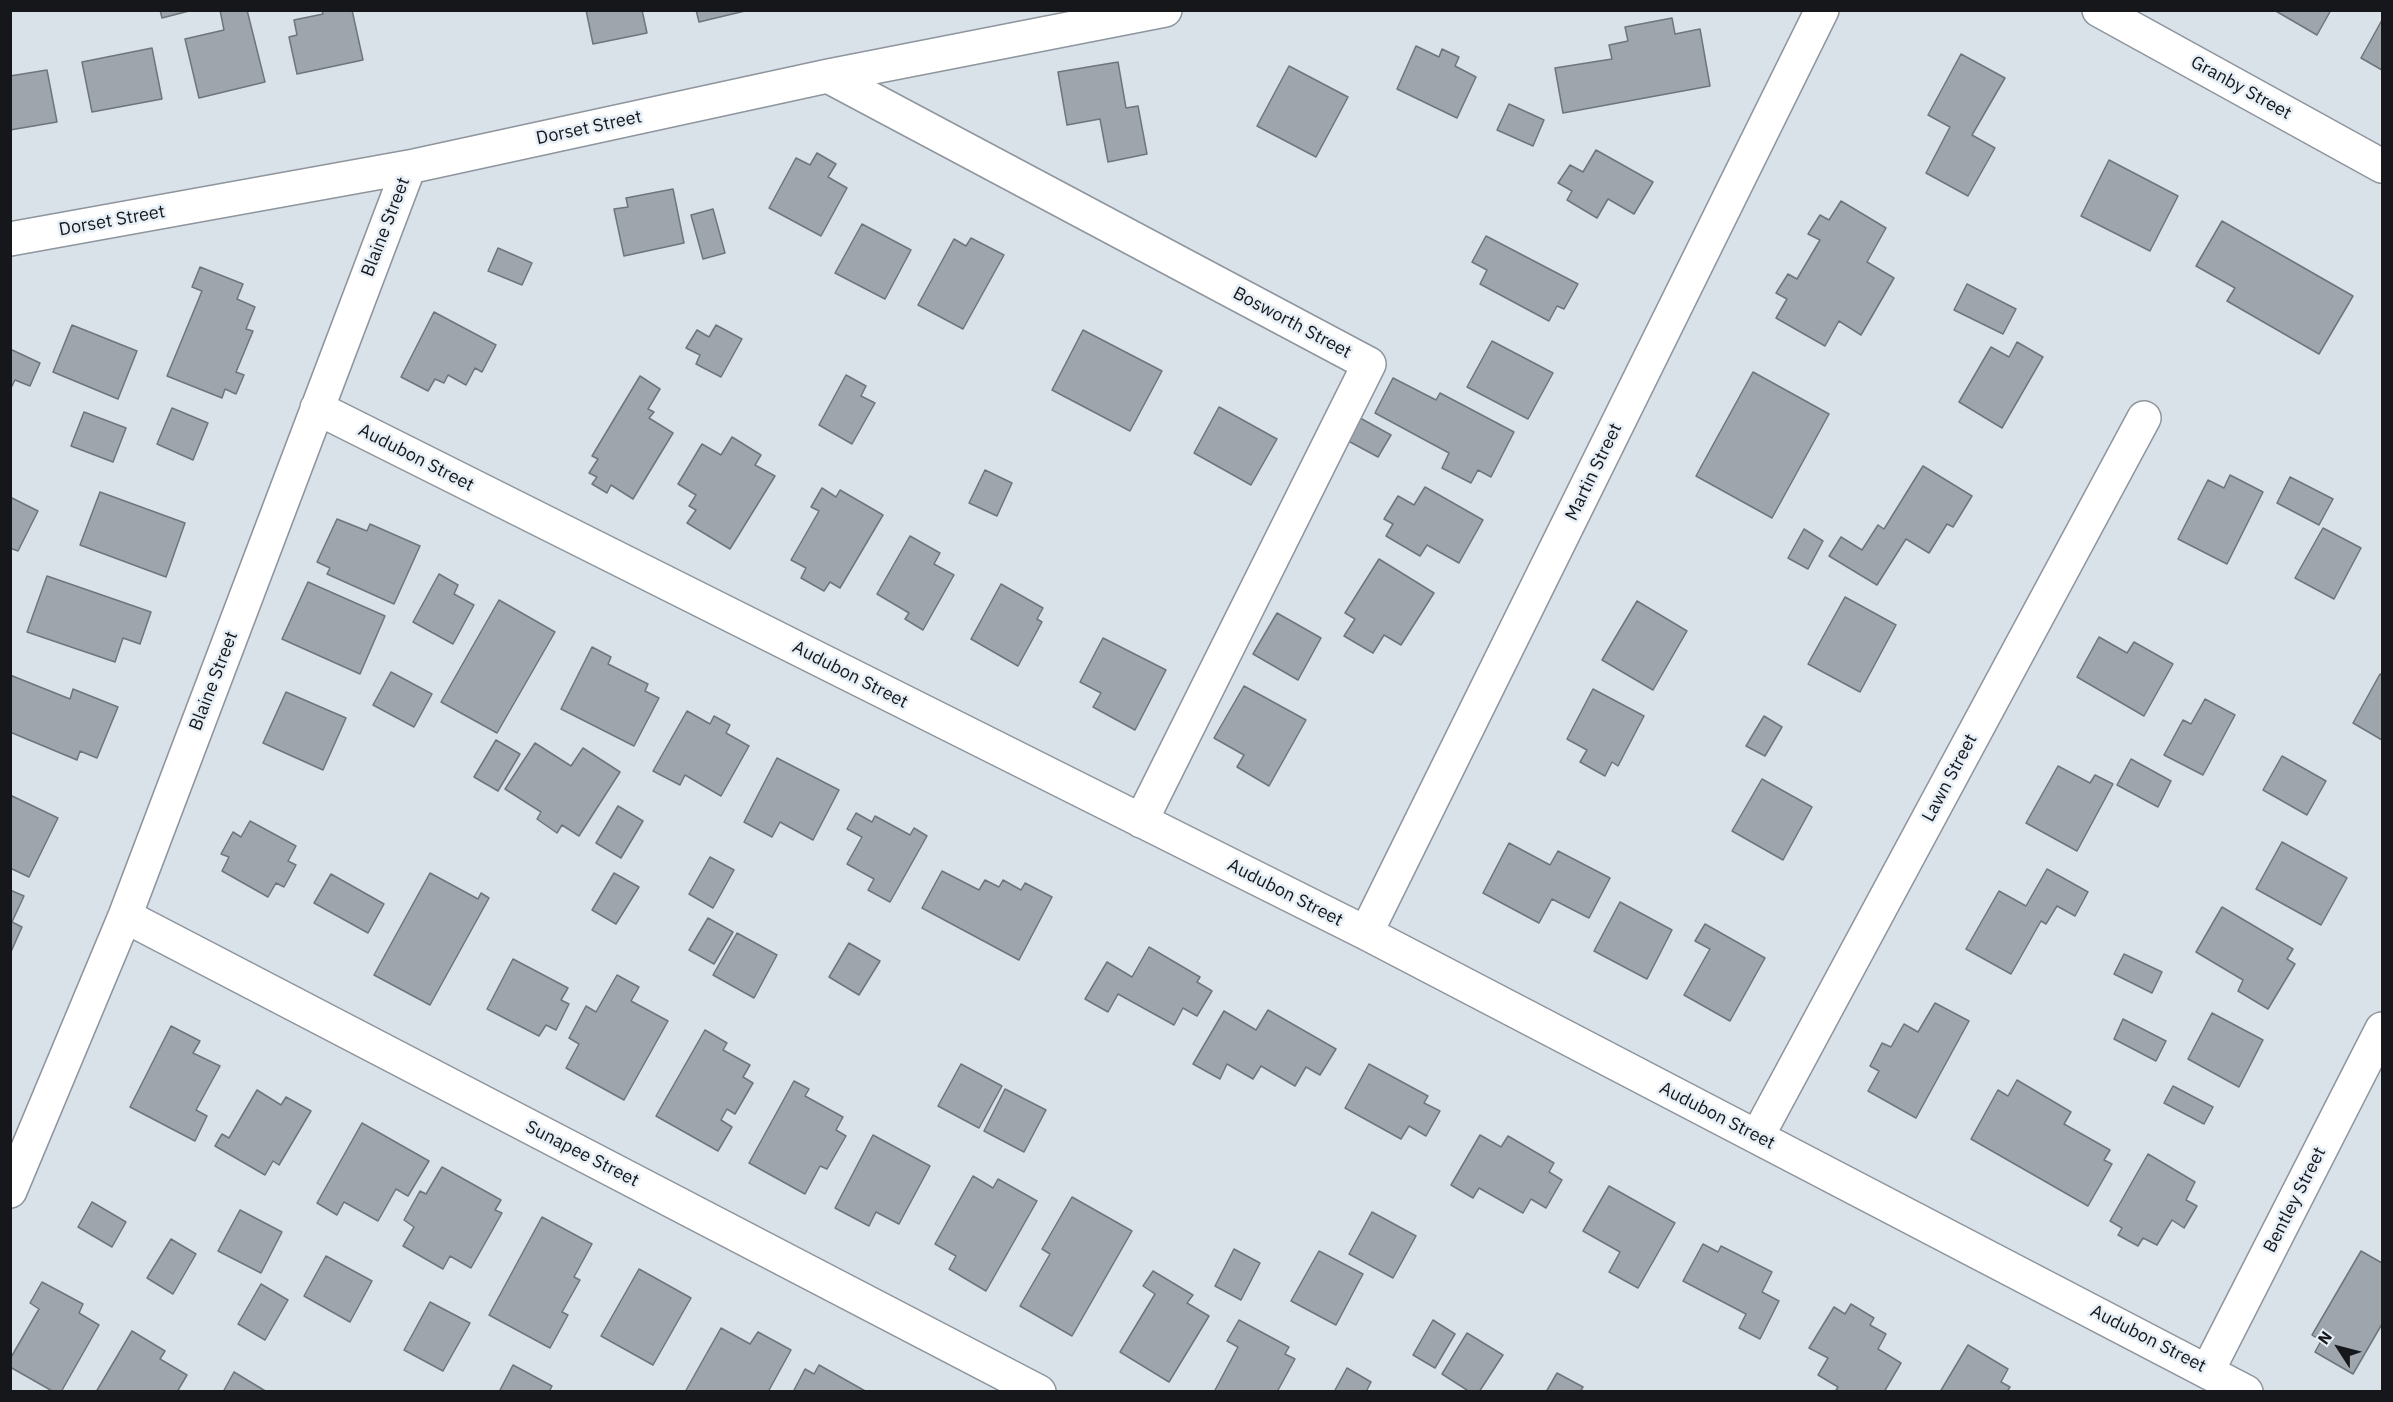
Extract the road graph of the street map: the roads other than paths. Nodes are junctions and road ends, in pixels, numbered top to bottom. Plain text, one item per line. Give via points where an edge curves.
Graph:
1 (1166, 10) edge
2 (1822, 10) edge
3 (2099, 10) edge
4 (828, 76) junction
5 (2382, 166) edge
6 (409, 167) junction
7 (10, 239) edge
8 (317, 408) junction
9 (2144, 418) dead end
10 (1141, 821) junction
11 (125, 916) junction
12 (1366, 933) junction
13 (2382, 1029) edge
14 (1757, 1137) junction
15 (10, 1191) edge
16 (2208, 1370) junction
17 (1039, 1392) edge
18 (2246, 1392) edge

1 - 4 street, Dorset Street
2 - 12 street, Martin Street
3 - 5 street, Granby Street
4 - 6 street, Dorset Street
4 - 10 street, Bosworth Street via 1368,364
6 - 7 street, Dorset Street
6 - 8 street, Blaine Street
8 - 10 street, Audubon Street
8 - 11 street, Blaine Street
9 - 14 street, Lawn Street
10 - 12 street, Audubon Street
11 - 15 street, Blaine Street
11 - 17 street, Sunapee Street
12 - 14 street, Audubon Street
13 - 16 street, Bentley Street
14 - 16 street, Audubon Street
16 - 18 street, Audubon Street

